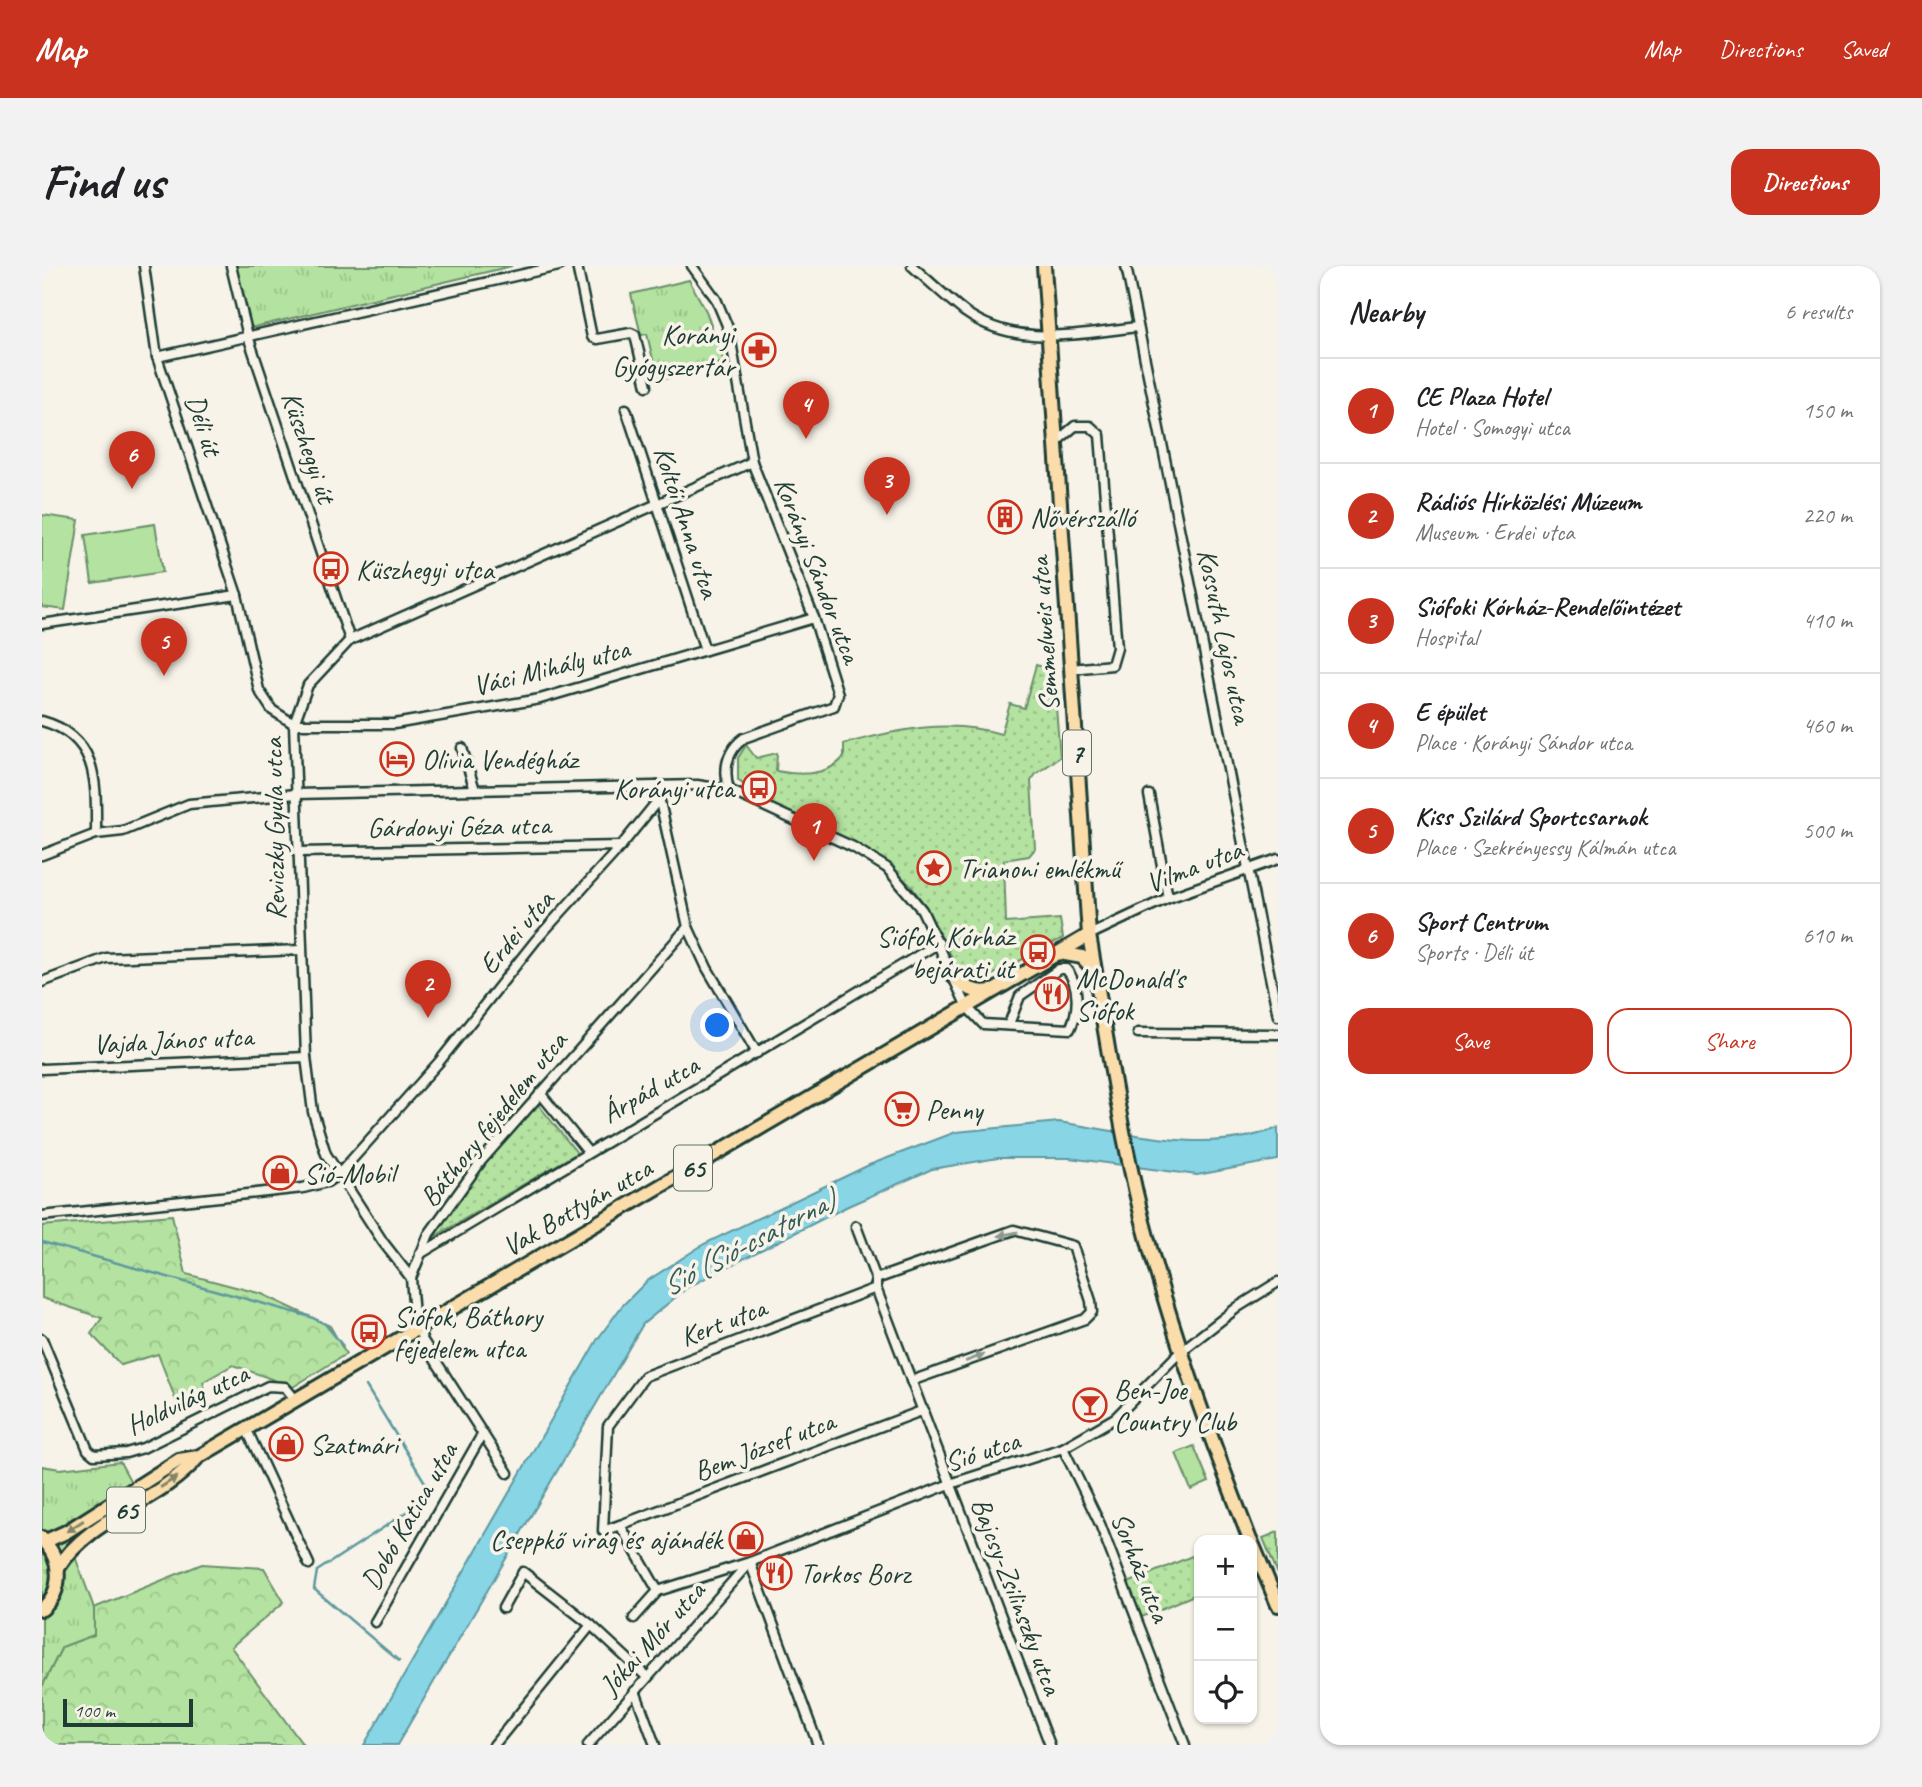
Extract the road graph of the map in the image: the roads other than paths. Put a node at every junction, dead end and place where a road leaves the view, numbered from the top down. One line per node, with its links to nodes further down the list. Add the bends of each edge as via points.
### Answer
1 (144, 266): 12 (street, Déli út)
2 (231, 266): 10 (street, Küszhegyi út)
3 (559, 266): 10 (street)
4 (577, 266): 13 (street, via 592,337 635,335)
5 (692, 266): 16 (street, Korányi Sándor utca, via 716,299 729,330)
6 (912, 266): 11 (street, via 986,324 1032,337)
7 (1044, 266): 11 (main road, 7)
8 (1126, 266): 9 (street, Kossuth Lajos utca)
9 (1138, 327): 11 (street); 37 (street, Kossuth Lajos utca)
10 (248, 336): 12 (street); 21 (street, Küszhegyi út)
11 (1049, 336): 15 (main road, Semmelweis utca / 7)
12 (157, 357): 18 (street, Déli út)
13 (647, 386)
14 (626, 409): 17 (street, Koltói Anna utca)
15 (1056, 442): 23 (main road, Semmelweis utca / 7); 23 (street, via 1075,426 1090,426 1100,435 1117,648 1112,665)
16 (752, 462): 17 (street, Reviczky Gyula utca); 19 (street, Korányi Sándor utca)
17 (658, 503): 21 (street, Reviczky Gyula utca); 22 (street, Koltói Anna utca)
18 (237, 595): 20 (street); 25 (street, Déli út, via 259,690 272,710)
19 (814, 618): 22 (street, Váci Mihály utca); 29 (street, Korányi Sándor utca, via 837,685 838,702 734,746 725,776)
20 (42, 624)
21 (350, 640): 25 (street, Reviczky Gyula utca, via 308,685)
22 (705, 650): 25 (street, Váci Mihály utca, via 527,701 394,724)
23 (1071, 669): 40 (main road, Semmelweis utca / 7)
24 (42, 721): 32 (street, via 65,731 83,748 94,769)
25 (294, 724): 30 (street, Reviczky Gyula utca)
26 (462, 748): 28 (street)
27 (657, 786): 28 (street); 29 (street); 33 (street, Erdei utca, via 655,804); 39 (street)
28 (475, 790): 30 (street)
29 (729, 790): 41 (street, via 887,868 922,910)
30 (296, 794): 32 (street, via 189,804 123,831); 34 (street, Reviczky Gyula utca)
31 (1149, 795): 38 (street)
32 (96, 834): 35 (street)
33 (621, 846): 34 (street, Gárdonyi Géza utca); 58 (street, Erdei utca)
34 (298, 852): 42 (street, Reviczky Gyula utca)
35 (42, 855)
36 (1278, 859): 37 (street, Vilma utca)
37 (1250, 869): 38 (street, Vilma utca); 49 (street, Kossuth Lajos utca)
38 (1168, 898): 40 (street, Vilma utca)
39 (688, 927): 53 (street); 56 (street, Báthory fejedelem utca)
40 (1089, 935): 43 (main road, Vak Bottyán utca / 65); 44 (main road, Semmelweis utca / 7)
41 (939, 943): 45 (street); 53 (street, Árpád utca)
42 (300, 950): 46 (street, via 106,958); 54 (street, Reviczky Gyula utca)
43 (1056, 954): 44 (main road, via 1082,957); 47 (main road, Vak Bottyán utca / 65)
44 (1095, 972): 67 (main road, Semmelweis utca / 7, via 1141,1215)
45 (952, 975): 47 (main road, via 965,989); 48 (street)
46 (42, 982)
47 (995, 990): 48 (main road, Vak Bottyán utca / 65)
48 (967, 1007): 50 (street, via 983,1024); 65 (main road, Vak Bottyán utca / 65)
49 (1278, 1016)
50 (1009, 1024): 50 (street, via 1020,996 1059,969 1072,975 1077,1008 1070,1029)
51 (1138, 1033): 52 (street)
52 (1278, 1034)
53 (757, 1053): 57 (street, Árpád utca)
54 (306, 1057): 55 (street, Vajda János utca); 58 (street, Reviczky Gyula utca, via 313,1112 326,1154)
55 (42, 1069)
56 (540, 1093): 57 (street); 61 (street, Báthory fejedelem utca, via 482,1160)
57 (588, 1152): 61 (street, Árpád utca)
58 (339, 1174): 59 (street, Erdei utca, via 327,1182 268,1192); 62 (street, Reviczky Gyula utca)
59 (42, 1216)
60 (856, 1226): 64 (street, Bajcsy-Zsilinszky utca)
61 (420, 1254): 62 (street, Báthory fejedelem utca)
62 (411, 1278): 65 (street, Báthory fejedelem utca)
63 (1278, 1282): 67 (street, Sió utca)
64 (876, 1284): 68 (street, Bajcsy-Zsilinszky utca); 68 (street, Kert utca, one-way to 64, via 1085,1319 1092,1312 1091,1301 1073,1245 1014,1230); 77 (street, Kert utca, via 645,1376 608,1426 603,1531)
65 (419, 1328): 69 (main road, Vak Bottyán utca / 65); 72 (street, Báthory fejedelem utca)
66 (42, 1339): 69 (street, Holdvilág utca, via 94,1455 143,1448 268,1386 285,1387)
67 (1180, 1352): 73 (street, Sió utca, via 1115,1418); 78 (main road, 7)
68 (911, 1381): 70 (street, Bajcsy-Zsilinszky utca)
69 (295, 1399): 71 (main road, Vak Bottyán utca / 65)
70 (924, 1410): 76 (street, Bajcsy-Zsilinszky utca); 77 (street, Bem József utca)
71 (246, 1428): 74 (main road, Vak Bottyán utca / 65); 82 (street)
72 (483, 1433): 75 (street, Báthory fejedelem utca); 91 (street, Dobó Katica utca)
73 (1063, 1448): 76 (street, Sió utca); 100 (street, Sorház utca, via 1100,1524)
74 (198, 1457): 79 (main road, Vak Bottyán utca / 65, one-way to 79, via 179,1460 66,1532); 84 (main road, Vak Bottyán utca / 65, one-way to 74, via 87,1534 185,1472)
75 (508, 1474)
76 (950, 1484): 81 (street, Sió utca); 99 (street, Bajcsy-Zsilinszky utca)
77 (620, 1525): 86 (street)
78 (1248, 1535)
79 (42, 1539): 84 (main road, 65)
80 (1257, 1556): 87 (main road, 7)
81 (750, 1562): 83 (street, Sió utca); 85 (street, Jókai Mór utca); 98 (street)
82 (309, 1564)
83 (736, 1567): 85 (street); 86 (street, Sió utca)
84 (58, 1568): 89 (main road, 65, via 55,1592)
85 (732, 1582): 93 (street, Jókai Mór utca)
86 (658, 1591): 90 (street)
87 (1278, 1605)
88 (503, 1608): 92 (street, via 523,1572)
89 (42, 1609)
90 (634, 1618)
91 (375, 1622)
92 (591, 1625): 93 (street); 95 (street)
93 (647, 1677): 94 (street, Jókai Mór utca)
94 (635, 1691): 96 (street, Jókai Mór utca); 97 (street)
95 (494, 1745)
96 (588, 1745)
97 (655, 1745)
98 (818, 1745)
99 (1050, 1745)
100 (1185, 1745)

